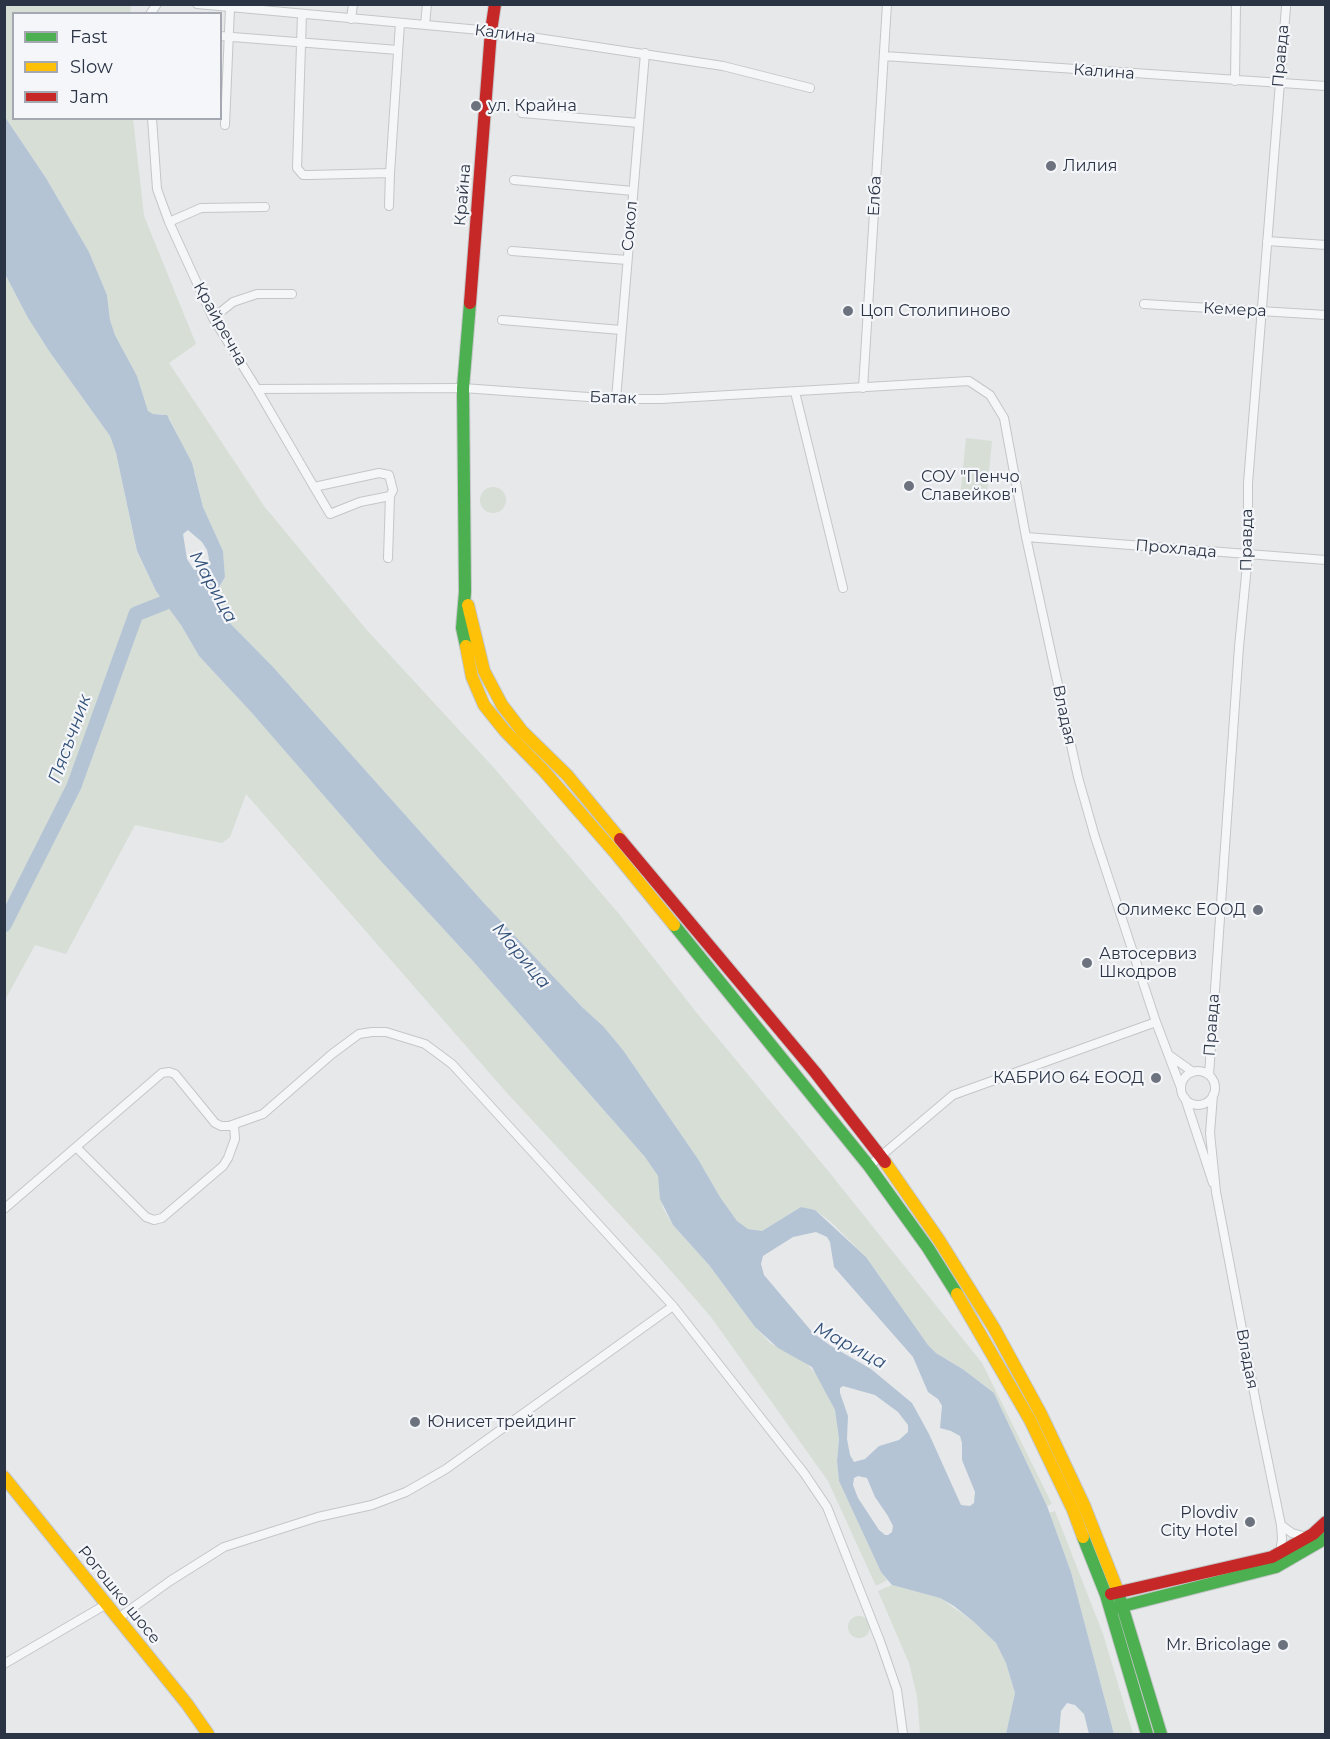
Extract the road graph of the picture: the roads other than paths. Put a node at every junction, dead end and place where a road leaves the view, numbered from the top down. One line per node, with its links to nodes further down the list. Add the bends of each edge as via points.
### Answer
1 (197, 4): 8 (street, Калина)
2 (353, 4): 10 (street)
3 (427, 4): 12 (street)
4 (495, 4): 13 (street, Крайна)
5 (887, 4): 18 (street, Елба)
6 (1236, 4): 19 (street)
7 (1286, 6): 20 (street, Правда)
8 (230, 8): 9 (street, Калина); 14 (street)
9 (302, 14): 10 (street, Калина); 15 (street)
10 (351, 19): 11 (street, Калина)
11 (400, 23): 12 (street, Калина); 16 (street)
12 (425, 25): 13 (street, Калина)
13 (491, 31): 17 (street, Калина); 45 (street, Крайна)
14 (225, 37): 15 (street); 26 (street)
15 (301, 42): 16 (street); 27 (street, via 297,168 303,175)
16 (398, 50): 27 (street)
17 (645, 53): 22 (street, Калина, via 723,66); 25 (street, Сокол)
18 (884, 56): 19 (street, Калина); 46 (street, Елба)
19 (1235, 81): 20 (street, Калина)
20 (1279, 83): 21 (street, Калина); 33 (street, Правда)
21 (1326, 86)
22 (810, 88)
23 (522, 113): 25 (street)
24 (152, 120): 32 (street, Крайречна, via 157,189)
25 (639, 123): 29 (street, Сокол)
26 (225, 125)
27 (390, 173): 30 (street)
28 (514, 180): 29 (street)
29 (633, 190): 36 (street, Сокол)
30 (389, 206)
31 (265, 207): 32 (street, via 201,208)
32 (169, 222): 41 (street, Крайречна)
33 (1267, 241): 34 (street); 39 (street, Правда)
34 (1326, 245)
35 (512, 251): 36 (street)
36 (627, 260): 43 (street, Сокол)
37 (292, 294): 41 (street, via 257,294 233,302)
38 (1144, 304): 39 (street, Кемера)
39 (1263, 311): 40 (street, Кемера); 53 (street, Правда, via 1248,483)
40 (1326, 315)
41 (213, 318): 47 (street, Крайречна)
42 (502, 320): 43 (street)
43 (621, 330): 49 (street, Сокол)
44 (969, 381): 46 (street, Батак); 52 (street, Владая, via 990,395 1004,418)
45 (463, 388): 47 (street, Батак); 49 (street, Батак); 57 (street)
46 (863, 388): 48 (street, Батак)
47 (257, 389): 50 (street, Крайречна)
48 (795, 392): 49 (street, Батак); 56 (street)
49 (616, 399)
50 (314, 487): 51 (street, Крайречна, via 330,514); 51 (street, via 379,473 389,475 392,481)
51 (390, 496): 54 (street)
52 (1026, 537): 53 (street, Прохлада); 58 (street, Владая, via 1078,777)
53 (1248, 555): 55 (street, Прохлада); 61 (street, Правда)
54 (388, 558)
55 (1326, 560)
56 (843, 588)
57 (465, 592): 67 (street, via 484,671 502,705 522,731 567,775); 68 (street, via 462,628 472,676 484,705 617,855)
58 (1156, 1022): 59 (street, Владая); 67 (street, via 953,1095)
59 (1169, 1055): 60 (street); 62 (street, Владая)
60 (1193, 1072): 61 (street); 62 (street, via 1184,1078)
61 (1209, 1075): 63 (street, Владая, via 1214,1084)
62 (1181, 1088): 64 (street, Владая)
63 (1213, 1095): 64 (street, via 1200,1104); 69 (street, Владая, via 1210,1133)
64 (1185, 1098): 69 (street, Владая)
65 (234, 1125): 66 (street, via 215,1123 175,1074 169,1072 153,1080); 66 (street, via 235,1139 223,1166 162,1218 154,1220 146,1217); 71 (street, via 263,1113 359,1035 386,1032 426,1044 452,1064)
66 (76, 1147): 70 (street)
67 (881, 1157): 68 (street); 78 (street, via 939,1240 999,1338 1063,1459)
68 (869, 1166): 78 (street, via 928,1248 982,1335 1030,1420)
69 (1216, 1192): 74 (street, Владая)
70 (4, 1209)
71 (673, 1306): 81 (street, via 446,1469 406,1492 224,1546); 84 (street, via 827,1507 884,1651 897,1690)
72 (4, 1477): 79 (street, Рогошко шосе)
73 (1326, 1522): 75 (street)
74 (1281, 1525): 75 (street); 77 (street, Владая)
75 (1308, 1537): 77 (street)
76 (1326, 1538): 80 (street, via 1276,1566)
77 (1280, 1553): 78 (street, via 1252,1563)
78 (1112, 1594): 80 (street)
79 (105, 1605): 81 (street, Рогошко шосе); 82 (street)
80 (1117, 1608): 85 (street); 86 (street)
81 (117, 1619): 83 (street, Рогошко шосе)
82 (4, 1665)
83 (208, 1734)
84 (903, 1734)
85 (1147, 1734)
86 (1161, 1734)

